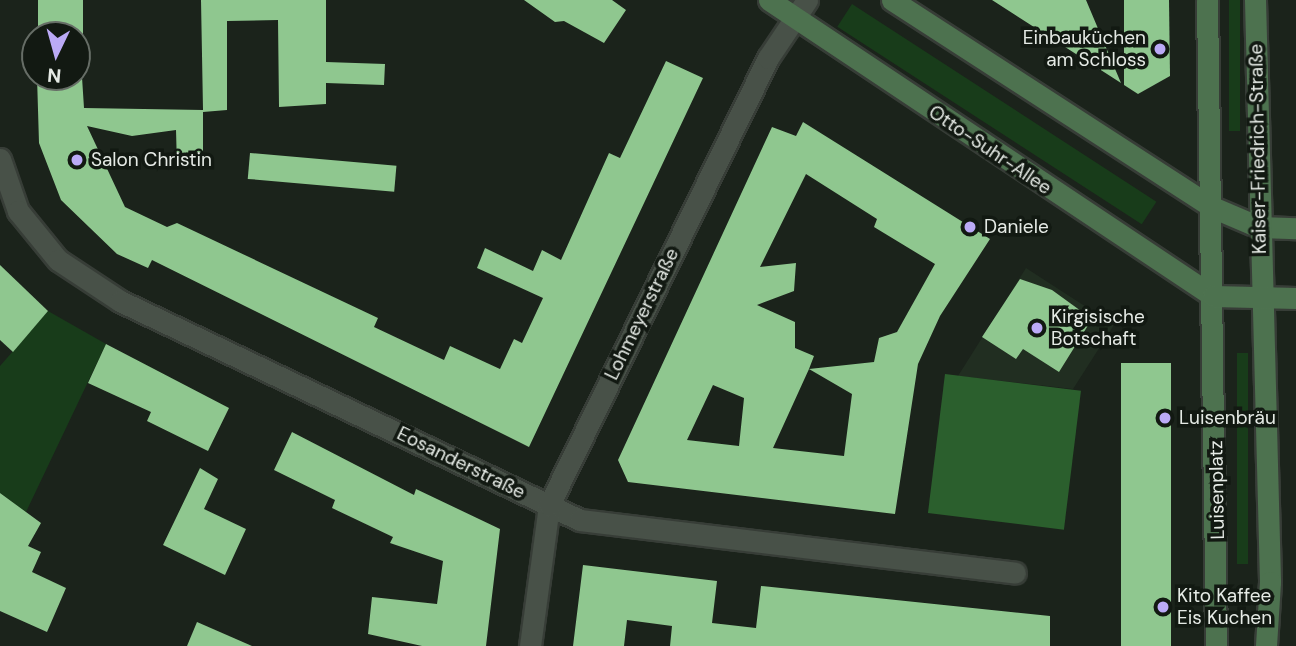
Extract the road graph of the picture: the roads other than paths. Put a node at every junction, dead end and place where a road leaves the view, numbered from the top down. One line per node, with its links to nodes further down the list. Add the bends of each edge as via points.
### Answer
1 (769, 0): 5 (main road, Otto-Suhr-Allee)
2 (892, 0): 7 (main road)
3 (1207, 0): 7 (main road)
4 (1255, 0): 8 (main road, Kaiser-Friedrich-Straße)
5 (801, 8): 10 (main road, Otto-Suhr-Allee); 13 (street, Lohmeyerstraße, via 768,58)
6 (0, 159): 13 (street, Eosanderstraße, via 18,211 58,260 120,301)
7 (1212, 207): 8 (main road); 10 (main road, Luisenplatz)
8 (1259, 227): 9 (main road); 11 (main road, Kaiser-Friedrich-Straße)
9 (1296, 228)
10 (1213, 296): 11 (main road); 16 (main road, Luisenplatz)
11 (1263, 298): 12 (main road); 17 (main road)
12 (1296, 298)
13 (548, 505): 14 (street, Eosanderstraße, via 580,520); 15 (street, Lohmeyerstraße)
14 (1015, 573)
15 (530, 646)
16 (1216, 646)
17 (1266, 646)

